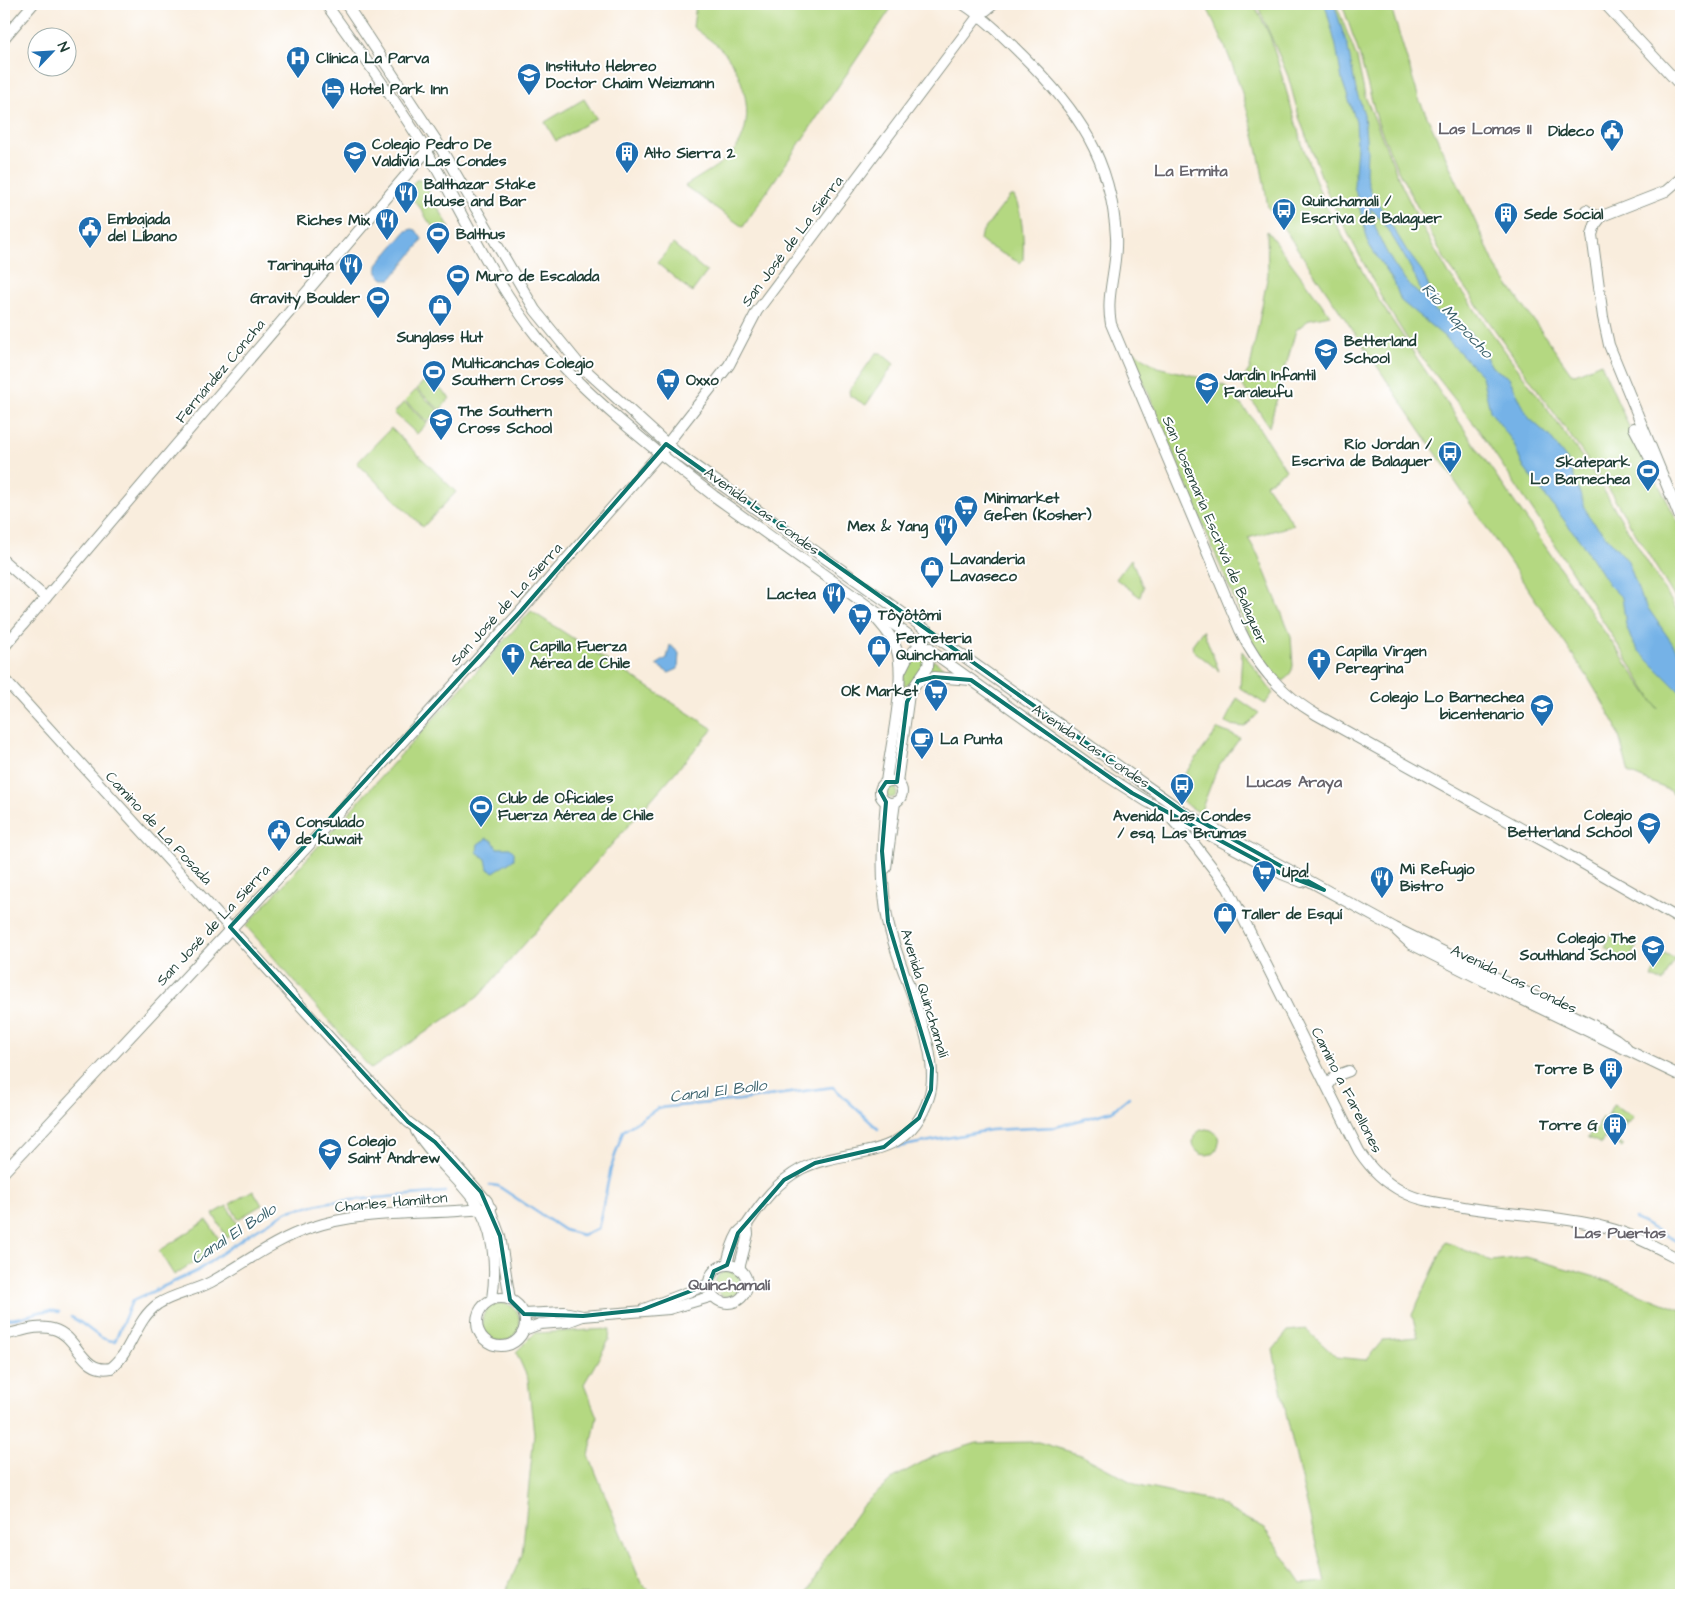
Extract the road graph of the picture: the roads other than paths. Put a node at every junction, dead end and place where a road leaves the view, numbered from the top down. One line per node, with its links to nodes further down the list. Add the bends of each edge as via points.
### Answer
1 (33, 4): 9 (street)
2 (326, 4): 10 (street, Avenida Las Condes)
3 (346, 4): 11 (street, Avenida Las Condes)
4 (963, 4): 8 (street, San Josemaría Escrivá de Balaguer)
5 (984, 4): 8 (street, San José de La Sierra)
6 (994, 4): 8 (street, San José de La Sierra)
7 (1605, 4): 12 (street)
8 (979, 15): 19 (street, San José de La Sierra, via 757,310 729,366); 40 (street, San Josemaría Escrivá de Balaguer, via 1058,91 1082,125 1098,156 1109,190 1116,236 1109,306 1111,324 1240,630 1266,672 1305,708)
9 (4, 38)
10 (370, 66): 11 (street); 14 (street, Avenida Las Condes)
11 (390, 69): 13 (street, Avenida Las Condes)
12 (1681, 86)
13 (436, 140): 14 (street, Fernández Concha); 19 (street, Avenida Las Condes, via 527,298 555,338)
14 (426, 151): 19 (street, Avenida Las Condes, via 530,328 585,388); 23 (street, Fernández Concha)
15 (1681, 178): 17 (street, via 1666,191)
16 (1586, 210): 17 (street, via 1591,215)
17 (1602, 216): 20 (street, via 1593,228 1592,240 1605,331)
18 (1634, 428): 20 (street)
19 (663, 448): 24 (street, Avenida Las Condes, via 714,496); 25 (street, Avenida Las Condes); 41 (street, San José de La Sierra, via 476,660)
20 (1677, 507): 21 (street)
21 (1681, 520)
22 (4, 561): 23 (street)
23 (46, 598): 27 (street)
24 (863, 603): 26 (street, Avenida Las Condes); 29 (street, via 894,645)
25 (930, 634): 26 (street); 28 (street); 34 (street, Avenida Las Condes)
26 (920, 644): 28 (street, Avenida Las Condes); 29 (street, via 907,658)
27 (4, 647)
28 (930, 651): 31 (street, Avenida Las Condes); 32 (street, via 928,666)
29 (899, 675): 33 (street)
30 (4, 679): 41 (street, Camino de La Posada)
31 (971, 680): 32 (street, via 934,677); 38 (street, Avenida Las Condes, via 1120,786)
32 (915, 684): 33 (street, via 905,690); 36 (street, via 907,702)
33 (898, 686): 35 (street)
34 (1133, 778): 38 (street, Camino a Farellones); 39 (street, Avenida Las Condes, via 1182,811)
35 (886, 782): 36 (street); 37 (street, via 880,791)
36 (897, 782): 37 (street, via 903,791 901,798)
37 (891, 802): 49 (street, Avenida Quinchamalí, via 882,844 886,909 931,1061 932,1083 926,1105 908,1131 884,1147 823,1161 791,1175 769,1194)
38 (1163, 811): 39 (street, Avenida Las Condes, via 1282,874); 44 (street, Camino a Farellones, via 1199,849 1228,888)
39 (1324, 890): 43 (street, Avenida Las Condes, via 1395,928 1411,944)
40 (1681, 920)
41 (230, 928): 45 (street, Camino de La Posada); 46 (street, San José de La Sierra)
42 (1349, 1071): 44 (street, via 1335,1076)
43 (1681, 1076)
44 (1328, 1086): 50 (street, Camino a Farellones, via 1364,1159 1403,1192 1423,1200 1479,1210 1604,1227 1641,1239)
45 (415, 1128): 47 (street, Camino de La Posada, via 435,1142 481,1192); 48 (street, Camino de La Posada, via 427,1149)
46 (4, 1172)
47 (491, 1208): 48 (street, Charles Hamilton); 56 (street, Camino de La Posada, via 500,1236)
48 (480, 1210): 55 (street, Camino de La Posada, via 493,1254); 61 (street, Charles Hamilton, via 355,1217 294,1234 210,1283 159,1304 140,1324 121,1359 111,1368 90,1364 69,1340 54,1329 39,1327)
49 (747, 1225): 51 (street, Avenida Quinchamalí, via 737,1236); 52 (street, Avenida Quinchamalí, via 748,1234)
50 (1681, 1260)
51 (727, 1265): 52 (street); 53 (street, via 714,1271)
52 (739, 1269): 54 (street, via 747,1283 743,1296 729,1303)
53 (709, 1284): 54 (street); 57 (street)
54 (713, 1296): 57 (street, via 674,1308)
55 (492, 1299): 56 (street); 60 (street, via 484,1304 477,1316 477,1328 483,1339 492,1345 508,1346 518,1340)
56 (510, 1300): 58 (street)
57 (641, 1310): 59 (street)
58 (524, 1314): 59 (street, via 564,1312); 60 (street)
59 (583, 1316): 60 (street)
60 (524, 1330)
61 (4, 1335)

